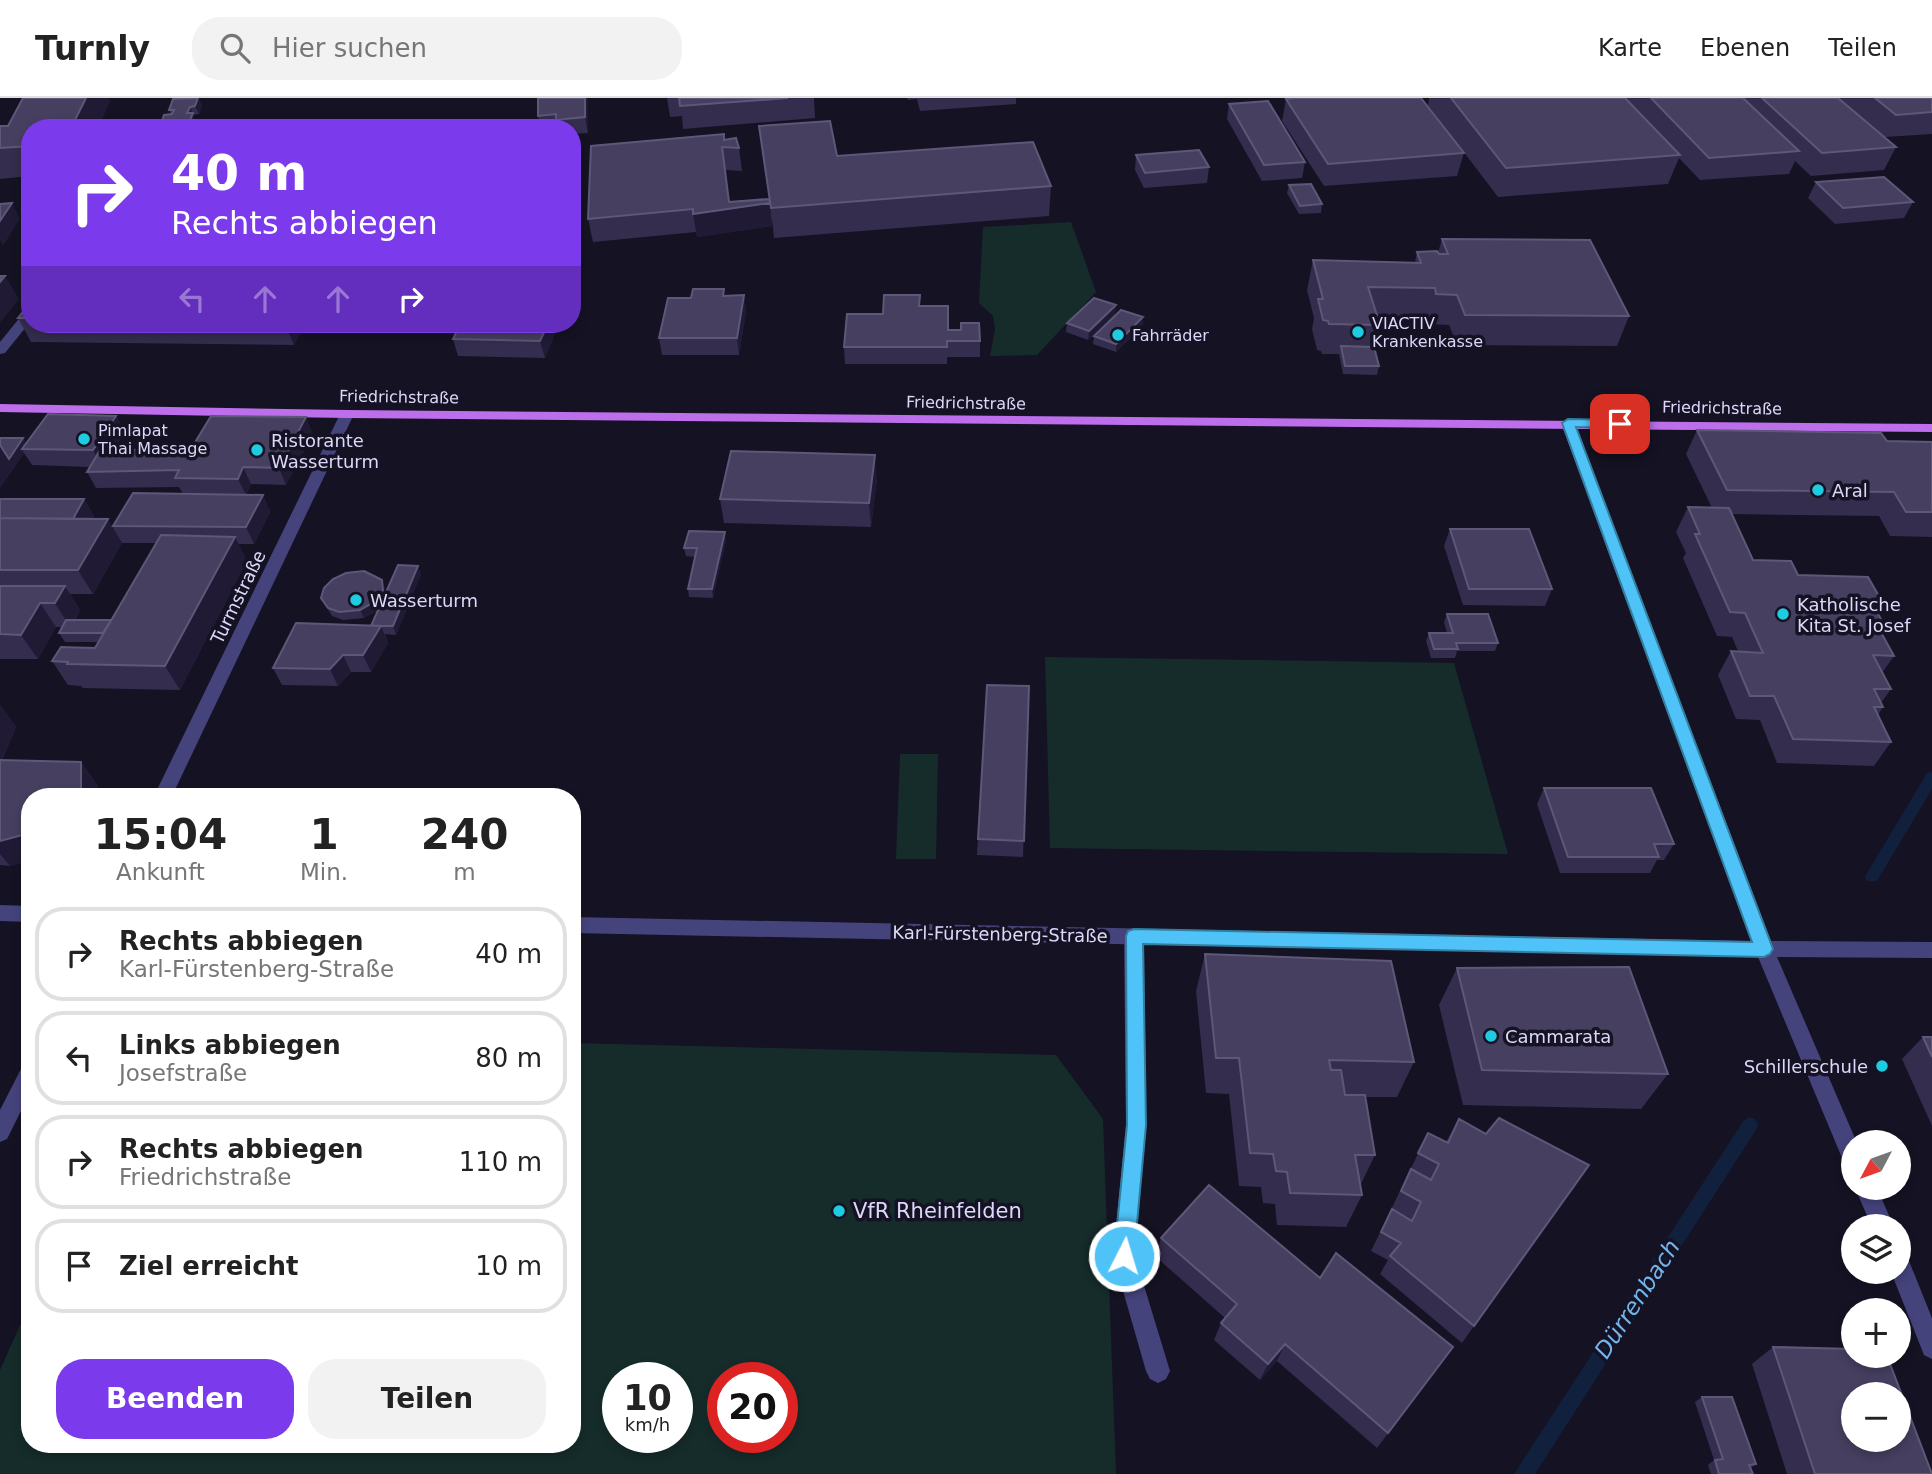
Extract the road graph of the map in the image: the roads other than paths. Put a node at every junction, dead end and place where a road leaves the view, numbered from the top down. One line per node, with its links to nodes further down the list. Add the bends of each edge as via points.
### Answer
1 (21, 324): 2 (street)
2 (0, 350)
3 (0, 408): 4 (main road, Friedrichstraße)
4 (347, 414): 5 (main road, Friedrichstraße); 7 (street, Turmstraße)
5 (1568, 423): 6 (main road, Friedrichstraße); 12 (street)
6 (1932, 428)
7 (167, 788)
8 (0, 913): 9 (street)
9 (21, 914)
10 (581, 925): 11 (street, Karl-Fürstenberg-Straße)
11 (1134, 936): 12 (street, Karl-Fürstenberg-Straße); 19 (street, via 1136,1125 1124,1256)
12 (1764, 949): 13 (street, Karl-Fürstenberg-Straße); 15 (street)
13 (1932, 950)
14 (21, 1089): 16 (street)
15 (1841, 1130)
16 (0, 1132)
17 (1907, 1284): 18 (street)
18 (1932, 1347)
19 (1158, 1371)

